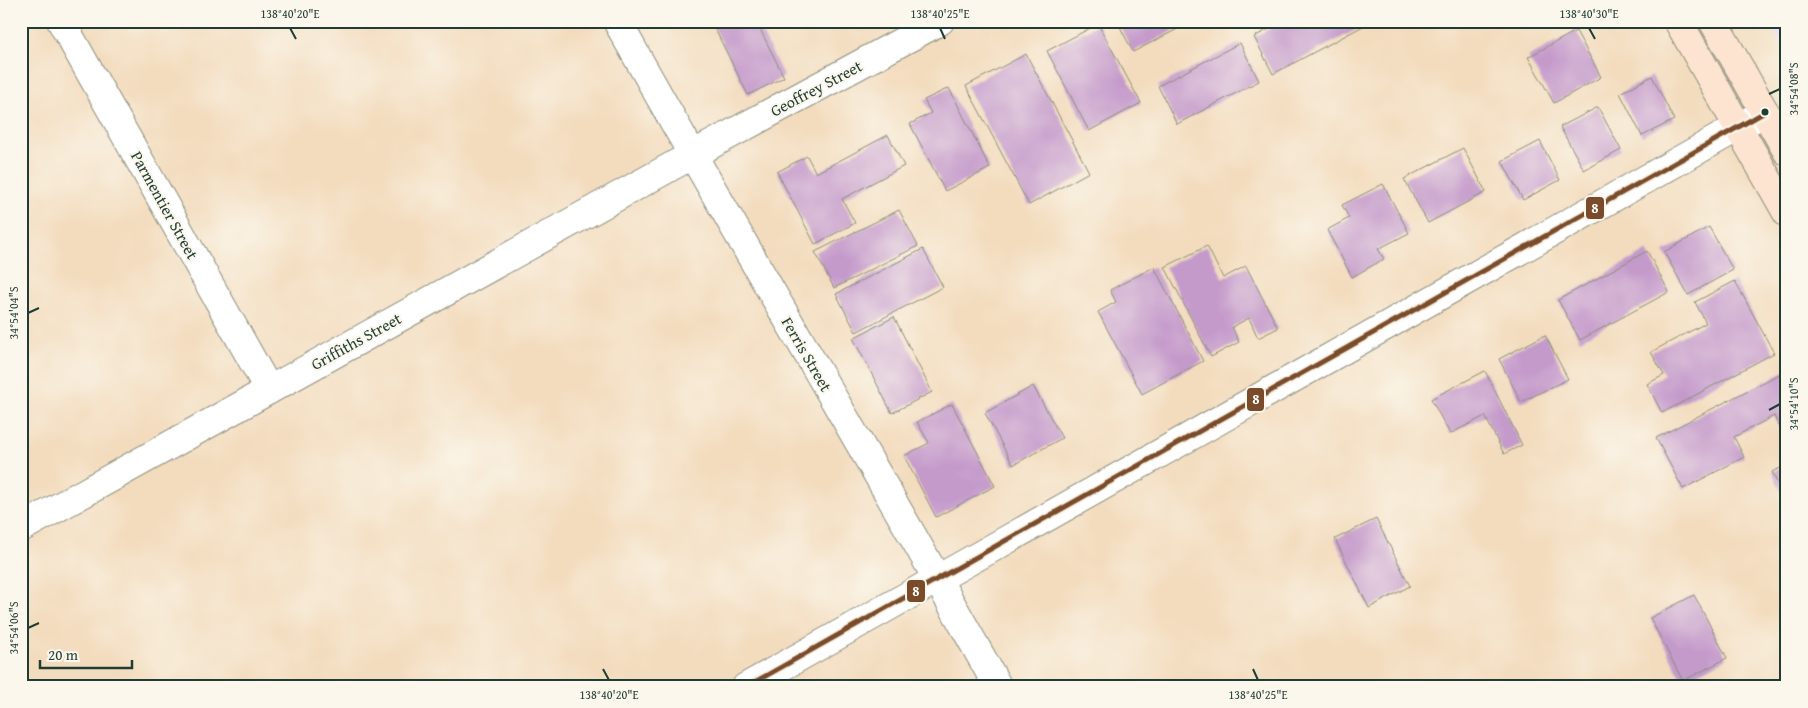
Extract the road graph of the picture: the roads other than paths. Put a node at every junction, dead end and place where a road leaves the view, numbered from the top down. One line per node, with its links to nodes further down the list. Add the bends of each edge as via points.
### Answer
1 (61, 21): 11 (street, Parmentier Street)
2 (617, 21): 9 (street, Ferris Street)
3 (940, 21): 9 (street, Geoffrey Street)
4 (1678, 21): 7 (main road)
5 (1712, 21): 6 (main road)
6 (1764, 112): 7 (street); 8 (main road)
7 (1738, 127): 10 (main road); 13 (street)
8 (1787, 151)
9 (692, 155): 11 (street, Griffiths Street); 13 (street, Ferris Street)
10 (1787, 213)
11 (268, 390): 12 (street, Griffiths Street)
12 (21, 528)
13 (938, 578): 14 (street); 15 (street, Ferris Street)
14 (746, 687)
15 (998, 687)

